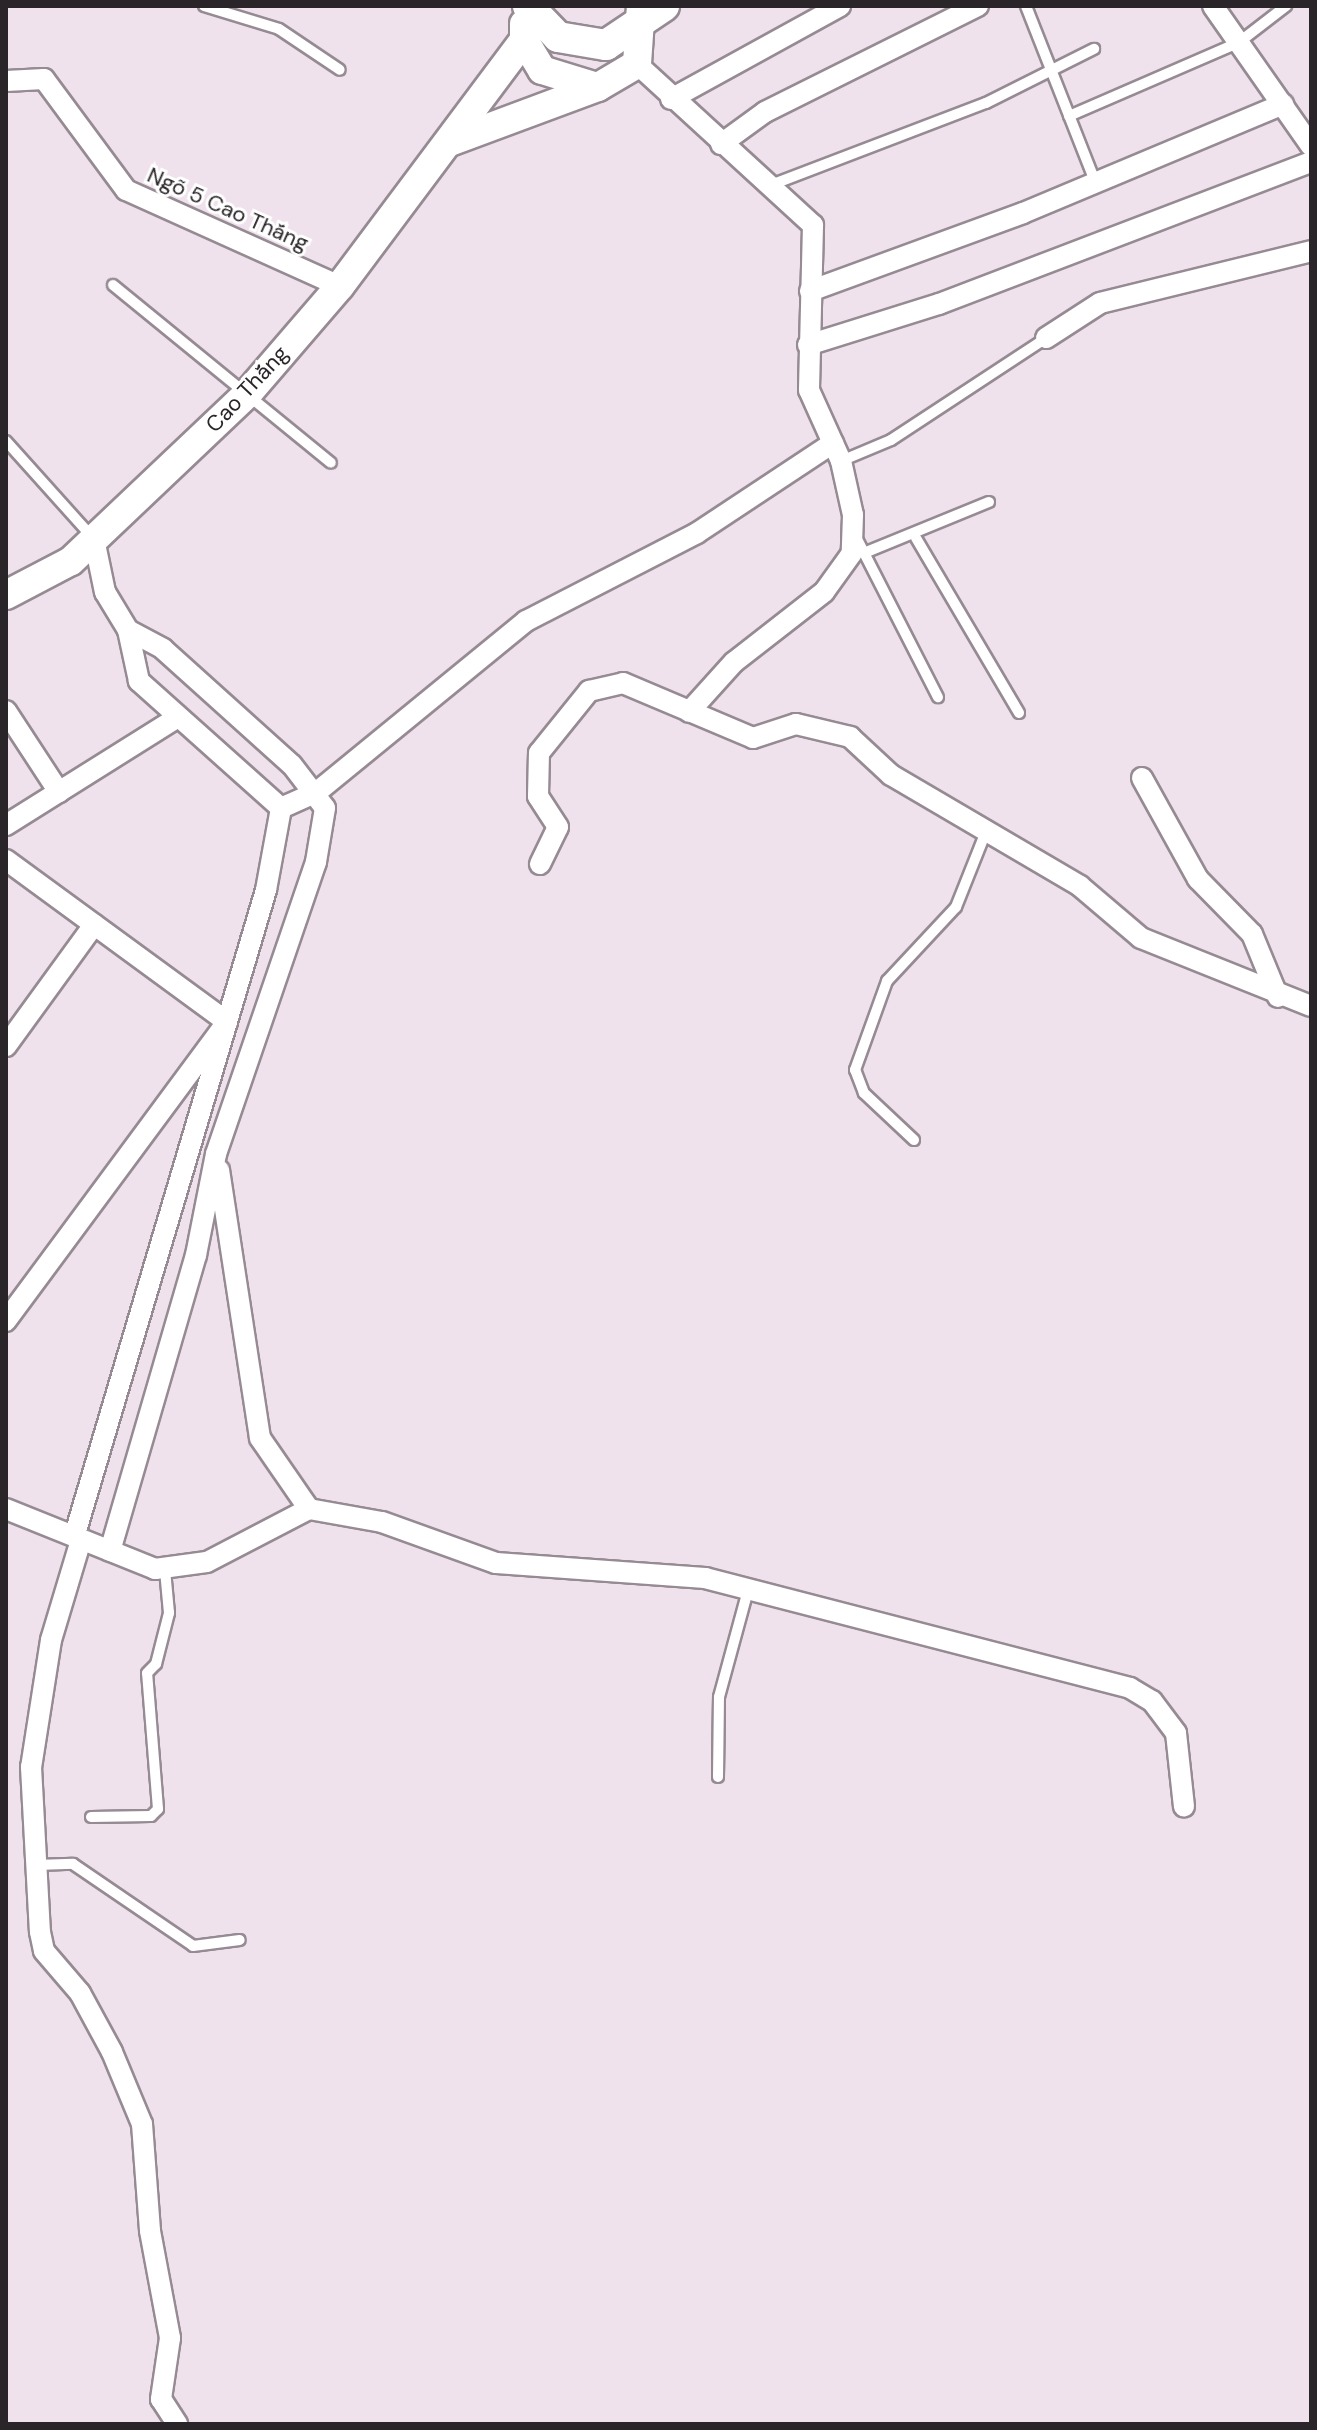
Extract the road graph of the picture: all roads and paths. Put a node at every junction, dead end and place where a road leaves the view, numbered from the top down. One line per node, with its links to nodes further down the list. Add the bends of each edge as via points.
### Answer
1 (204, 6): 13 (lane, via 279,29)
2 (527, 6): 8 (main road, via 558,37 606,45); 9 (main road)
3 (840, 6): 17 (street)
4 (978, 6): 22 (street, via 765,112)
5 (1026, 6): 14 (lane)
6 (1213, 6): 10 (street)
7 (1286, 6): 10 (lane)
8 (650, 11): 12 (main road)
9 (524, 40): 16 (main road, via 542,70); 20 (main road, Cao Thắng)
10 (1238, 43): 18 (street); 19 (lane)
11 (1094, 49): 14 (lane)
12 (637, 64): 16 (main road); 17 (street)
13 (340, 70)
14 (1051, 71): 19 (lane); 25 (lane)
15 (6, 81): 28 (street, Ngõ 5 Cao Thắng, via 44,79 126,190)
16 (598, 87): 20 (main road)
17 (671, 99): 22 (street)
18 (1283, 104): 21 (street); 24 (street)
19 (1069, 116): 24 (lane)
20 (450, 142): 28 (main road, Cao Thắng)
21 (1310, 142)
22 (721, 144): 25 (street)
23 (1311, 162): 31 (street, via 939,304)
24 (1095, 181): 29 (street)
25 (769, 186): 29 (street, via 813,225)
26 (1311, 251): 30 (street, via 1100,303)
27 (113, 285): 32 (lane)
28 (340, 286): 32 (main road, Cao Thắng)
29 (810, 291): 31 (street)
30 (1046, 338): 34 (lane, via 891,440)
31 (808, 345): 34 (street, via 809,390)
32 (248, 393): 35 (lane); 39 (main road, Cao Thắng)
33 (6, 441): 39 (lane)
34 (837, 452): 37 (street); 50 (street, via 697,533 526,621)
35 (331, 463)
36 (989, 502): 38 (lane)
37 (853, 532): 40 (lane); 45 (street, via 852,553 824,592 734,662)
38 (916, 538): 40 (lane); 46 (lane)
39 (94, 539): 41 (main road, Cao Thắng, via 71,561); 42 (street, via 105,592)
40 (864, 553): 43 (lane)
41 (6, 595)
42 (128, 630): 47 (street, via 139,681); 50 (street, via 163,649)
43 (938, 697)
44 (6, 711): 49 (street)
45 (689, 712): 53 (street, via 753,738 796,724 850,737 891,775); 55 (street, via 623,683 589,691 564,716 534,774 538,796 558,827)
46 (1019, 713)
47 (178, 717): 49 (street); 51 (street)
48 (1142, 778): 57 (street, via 1198,879 1252,934)
49 (59, 792): 52 (street)
50 (317, 792): 51 (street); 62 (street, via 325,808 316,862)
51 (281, 808): 59 (street)
52 (6, 825)
53 (985, 834): 57 (street, via 1080,886 1141,938); 61 (lane, via 956,907 887,981 855,1070 864,1093)
54 (6, 860): 56 (street)
55 (540, 864)
56 (94, 925): 59 (street); 60 (street)
57 (1278, 997): 58 (street)
58 (1311, 1006)
59 (227, 1022): 63 (street); 66 (street)
60 (6, 1046)
61 (914, 1140)
62 (216, 1154): 65 (street, via 260,1438); 67 (street, via 196,1255)
63 (6, 1321)
64 (6, 1509): 66 (street)
65 (309, 1509): 68 (street, via 207,1562); 69 (street, via 382,1522 496,1563 705,1578)
66 (78, 1537): 67 (street); 73 (street, via 51,1640 31,1767)
67 (110, 1551): 68 (street)
68 (165, 1570): 72 (lane, via 169,1613 147,1673 158,1809 151,1816)
69 (748, 1590): 70 (lane, via 719,1697); 71 (street, via 1130,1688 1152,1701 1176,1733)
70 (718, 1777)
71 (1184, 1807)
72 (91, 1817)
73 (36, 1865): 74 (lane, via 73,1864 193,1946); 75 (street, via 44,1951 80,1993 142,2124 150,2231 170,2338 161,2399)
74 (240, 1940)
75 (177, 2424)

